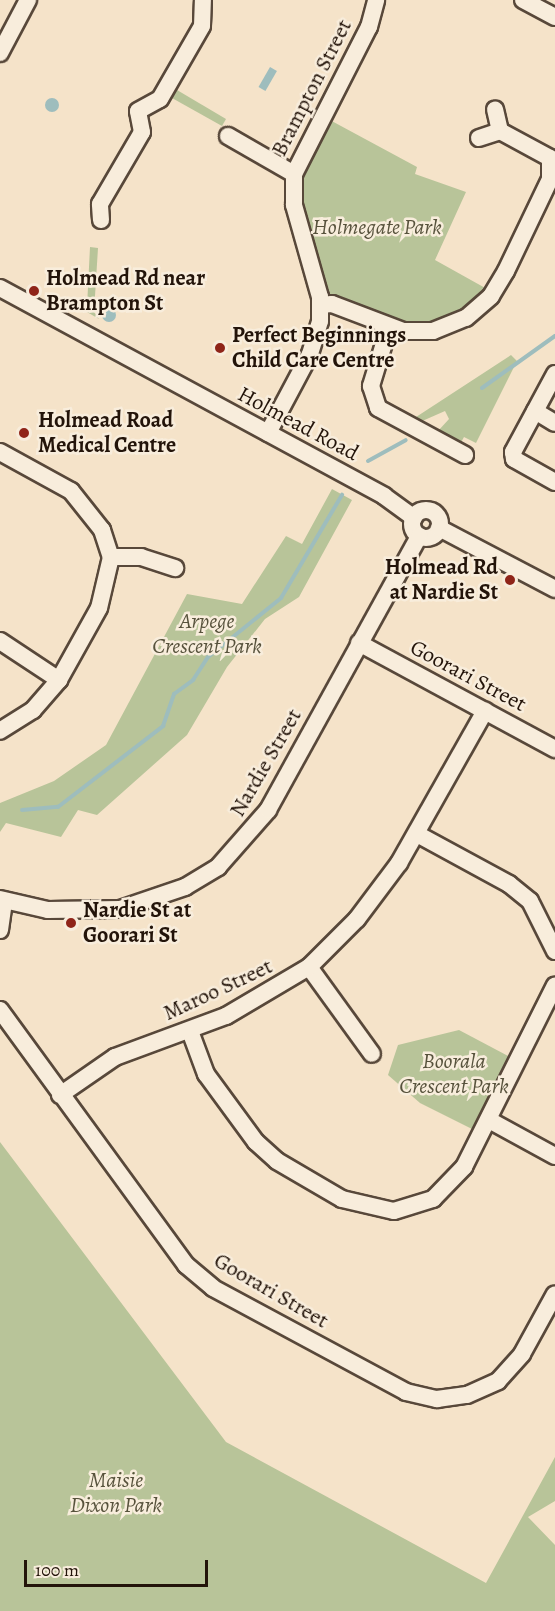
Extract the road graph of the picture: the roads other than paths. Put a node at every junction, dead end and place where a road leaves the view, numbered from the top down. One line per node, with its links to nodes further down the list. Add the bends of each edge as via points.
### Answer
1 (28, 0): 6 (street)
2 (200, 0): 13 (street, via 202,27 164,88 145,98 138,111 133,145 100,204)
3 (376, 0): 12 (street, Brampton Street, via 369,27)
4 (524, 0): 5 (street)
5 (555, 17)
6 (0, 53)
7 (495, 110): 8 (street)
8 (500, 130): 10 (street); 11 (street)
9 (228, 136): 12 (street)
10 (479, 138)
11 (553, 152): 16 (street, via 542,192 498,284 466,318 433,331)
12 (294, 174): 15 (street, Brampton Street, via 294,205)
13 (101, 220)
14 (0, 288): 20 (street, Holmead Road)
15 (321, 308): 16 (street, via 343,310); 20 (street, Brampton Street, via 310,354)
16 (389, 327): 22 (street, via 371,386 378,408)
17 (555, 374): 18 (street)
18 (535, 411): 19 (street); 23 (street, via 514,459)
19 (555, 423)
20 (268, 433): 24 (street, Holmead Road)
21 (0, 452): 27 (street, via 71,491 87,506)
22 (465, 455)
23 (555, 482)
24 (414, 518): 25 (street, via 421,512 434,513); 26 (street)
25 (439, 528): 26 (street, via 431,537); 29 (street)
26 (419, 536): 31 (street, Nardie Street)
27 (111, 557): 28 (street, via 141,557); 32 (street, via 99,608)
28 (175, 568)
29 (555, 589)
30 (0, 641): 32 (street)
31 (359, 643): 33 (street, Goorari Street); 37 (street, Nardie Street, via 268,810 218,867 185,887 120,909 48,910)
32 (59, 680): 34 (street, via 33,710)
33 (485, 711): 35 (street, Goorari Street); 36 (street, Maroo Street)
34 (0, 731)
35 (555, 749)
36 (417, 834): 39 (street, via 523,895 543,918); 40 (street, Maroo Street, via 378,894)
37 (2, 900): 38 (street)
38 (0, 930)
39 (555, 951)
40 (309, 967): 43 (street, Maroo Street, via 257,1000); 44 (street)
41 (555, 985): 46 (street)
42 (0, 1010): 45 (street, Goorari Street)
43 (190, 1031): 45 (street, Maroo Street, via 115,1057); 46 (street, via 206,1074 256,1142 277,1161 370,1209 394,1211 432,1199 464,1167)
44 (372, 1054)
45 (60, 1095): 48 (street, Goorari Street, via 195,1273 213,1288 406,1392 447,1397 498,1381 522,1354)
46 (489, 1120): 47 (street)
47 (555, 1156)
48 (555, 1294)

